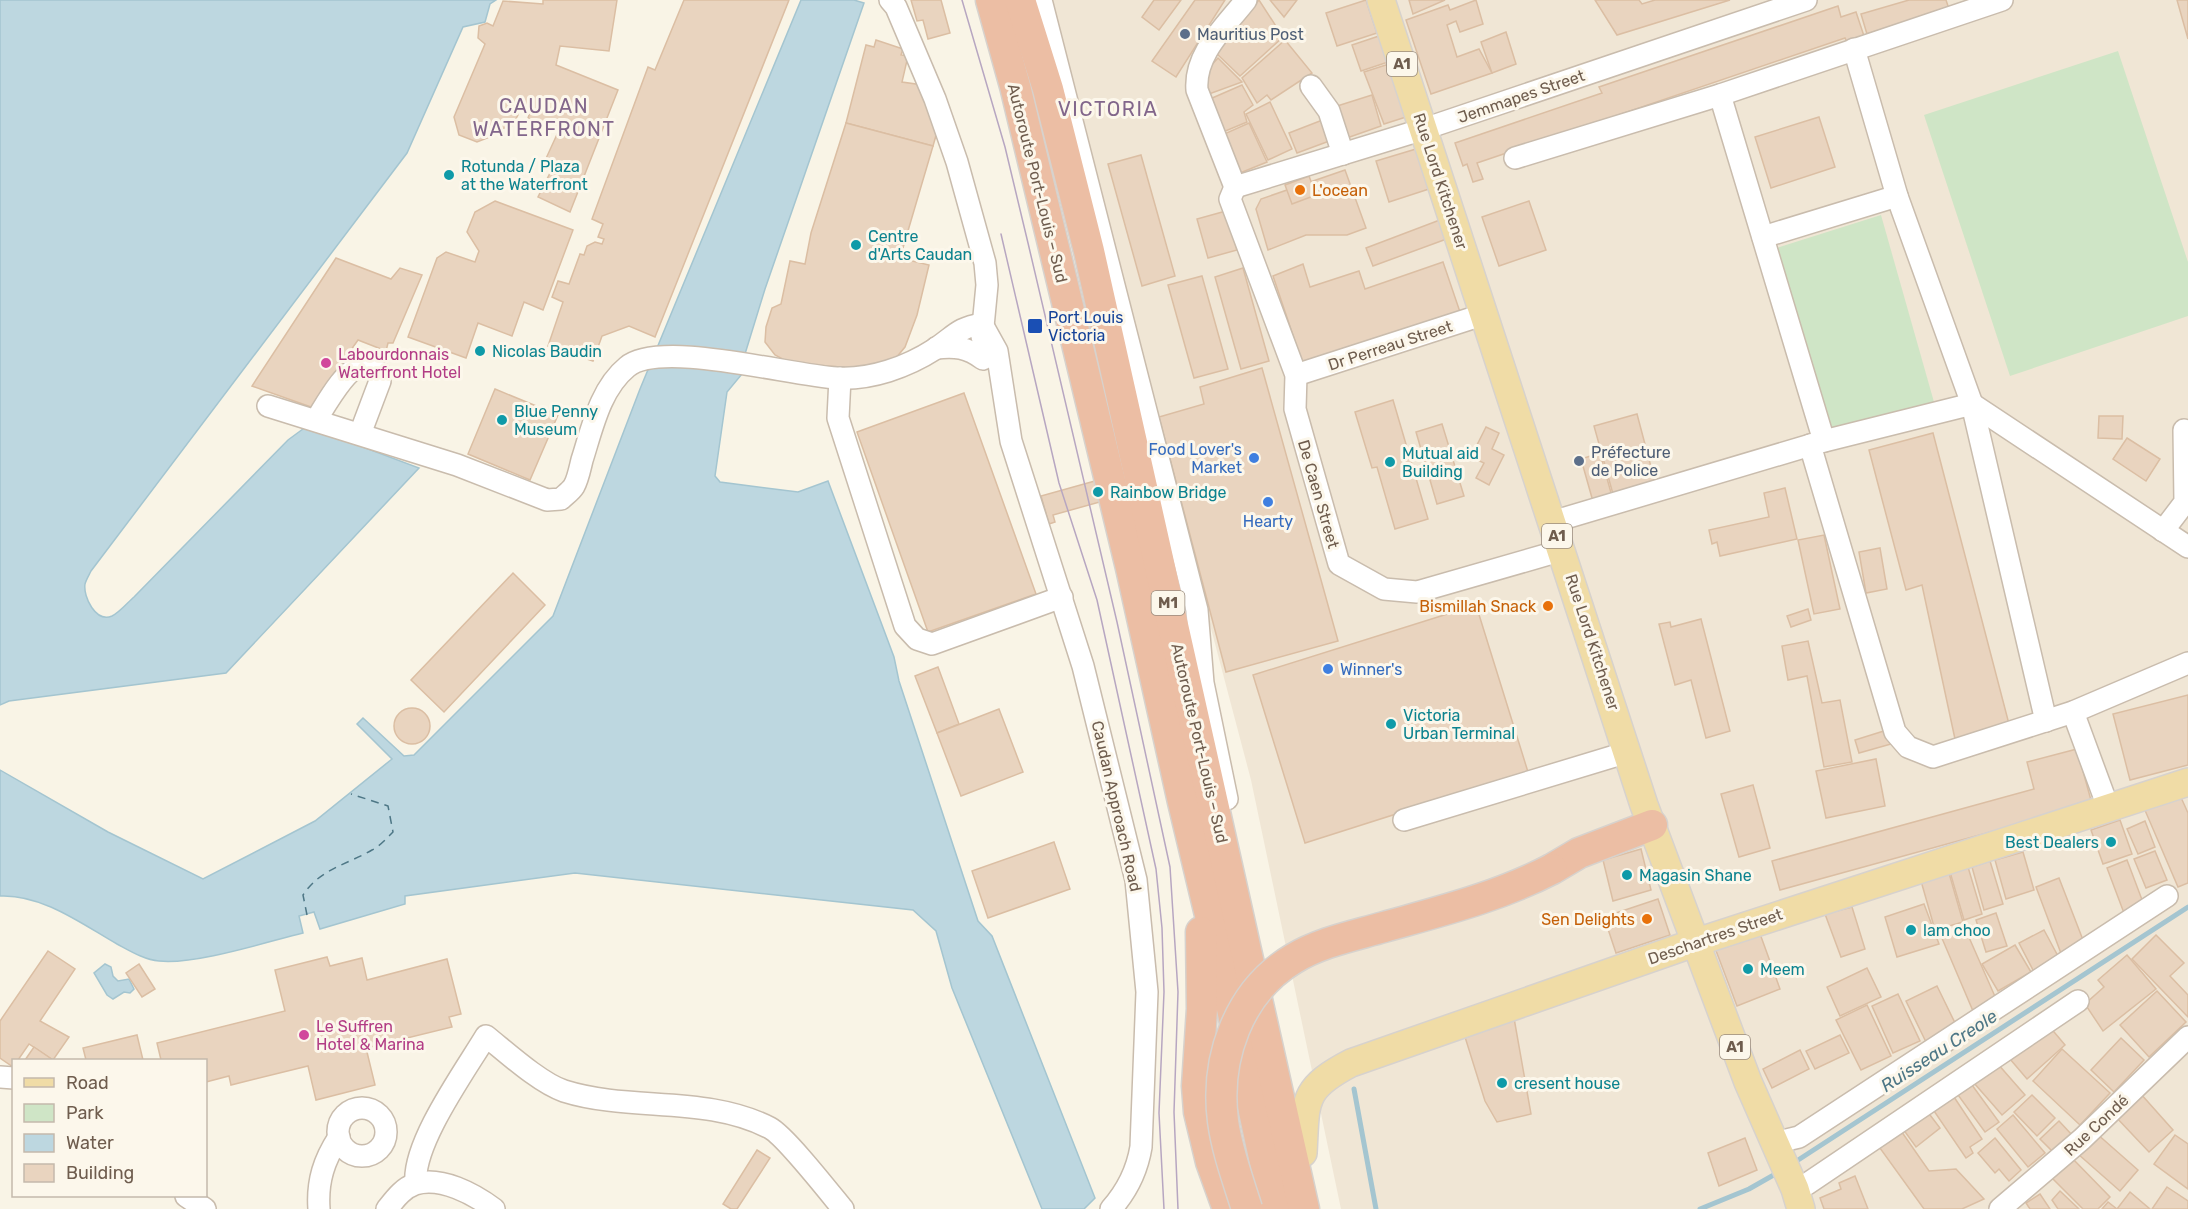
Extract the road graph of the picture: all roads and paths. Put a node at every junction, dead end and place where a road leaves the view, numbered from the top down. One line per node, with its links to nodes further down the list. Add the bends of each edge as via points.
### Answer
1 (890, 0): 19 (street, via 935,99 957,162 985,263 987,285)
2 (991, 0): 44 (highway, Autoroute Port-Louis – Sud / M1, via 1057,259)
3 (1020, 0): 45 (highway, Autoroute Port-Louis – Sud / M1, via 1048,89 1089,251)
4 (1041, 0): 47 (street, via 1197,610 1203,683)
5 (1246, 0): 15 (street, De Caen Street, via 1207,50 1196,78)
6 (1381, 0): 12 (main road, Rue Lord Kitchener / A1)
7 (1806, 0): 12 (street, Jemmapes Street)
8 (2002, 0): 9 (street)
9 (1854, 49): 11 (street); 16 (street)
10 (1311, 86): 13 (street, via 1329,111)
11 (1720, 95): 14 (street); 17 (street)
12 (1424, 129): 13 (street, Jemmapes Street); 18 (main road, Rue Lord Kitchener / A1)
13 (1343, 154): 15 (street, Jemmapes Street)
14 (1515, 158)
15 (1232, 193): 22 (street, De Caen Street)
16 (1897, 196): 17 (street); 24 (street)
17 (1763, 237): 30 (street)
18 (1485, 314): 22 (street, Dr Perreau Street); 31 (main road, Rue Lord Kitchener / A1)
19 (982, 324): 20 (street, via 953,333); 21 (street); 26 (street, via 997,351)
20 (936, 348): 21 (street, via 957,346); 23 (street, via 886,373)
21 (983, 359): 26 (street)
22 (1296, 375): 34 (street, De Caen Street, via 1295,408 1339,564 1384,589 1417,592)
23 (840, 378): 29 (street, via 802,376 746,364 648,357 628,366 613,383 599,409 574,486 561,499 547,500 457,465); 35 (street, via 838,418 905,626 917,639 932,644)
24 (1972, 404): 30 (street); 32 (street); 38 (street)
25 (268, 406): 27 (street)
26 (1004, 408): 35 (street, Caudan Approach Road)
27 (316, 420): 29 (street); 29 (street, via 351,372 362,366 370,367 379,372 380,381)
28 (2184, 429): 32 (street, via 2185,502)
29 (360, 434)
30 (1817, 443): 31 (street); 38 (street, via 1895,732 1908,747 1933,757)
31 (1552, 522): 34 (main road, Rue Lord Kitchener / A1)
32 (2163, 531): 33 (street)
33 (2188, 548)
34 (1563, 550): 39 (main road, Rue Lord Kitchener / A1)
35 (1062, 597): 61 (street, Caudan Approach Road, via 1125,828 1143,939 1147,992 1141,1148 1129,1185)
36 (2188, 663): 37 (street)
37 (2073, 712): 38 (street); 41 (street)
38 (2046, 721)
39 (1628, 752): 42 (street); 43 (main road, Rue Lord Kitchener / A1)
40 (2188, 782): 41 (main road, Deschartres Street)
41 (2108, 807): 48 (main road, Deschartres Street)
42 (1404, 820)
43 (1652, 825): 48 (main road, Rue Lord Kitchener / A1); 63 (highway, bridge, via 1579,853 1507,891 1312,949 1273,973 1244,1009 1226,1052 1221,1098 1229,1150)
44 (1195, 854): 62 (highway, via 1202,961 1199,1112); 64 (highway, Autoroute Port-Louis – Sud / M1)
45 (1226, 858): 47 (highway); 65 (highway, Autoroute Port-Louis – Sud / M1)
46 (2167, 896): 53 (street, via 1799,1137)
47 (1257, 942): 52 (highway)
48 (1694, 943): 52 (main road, Deschartres Street, via 1351,1063 1312,1089 1306,1105); 53 (main road, Rue Lord Kitchener / A1)
49 (2078, 1001): 53 (street, via 1807,1184)
50 (2188, 1037): 67 (street, Rue Condé, via 2082,1139)
51 (339, 1137): 57 (street, via 324,1159)
52 (1303, 1153): 66 (highway)
53 (1787, 1173)
54 (416, 1183): 58 (street, via 402,1191); 59 (street, via 464,1189); 60 (street, via 419,1157 442,1109 486,1036 563,1090 730,1112 772,1129)
55 (187, 1197): 56 (street)
56 (205, 1209)
57 (319, 1209)
58 (387, 1209)
59 (494, 1209)
60 (843, 1209)
61 (1111, 1209)
62 (1228, 1209)
63 (1247, 1209)
64 (1275, 1209)
65 (1304, 1209)
66 (1317, 1209)
67 (2001, 1209)

